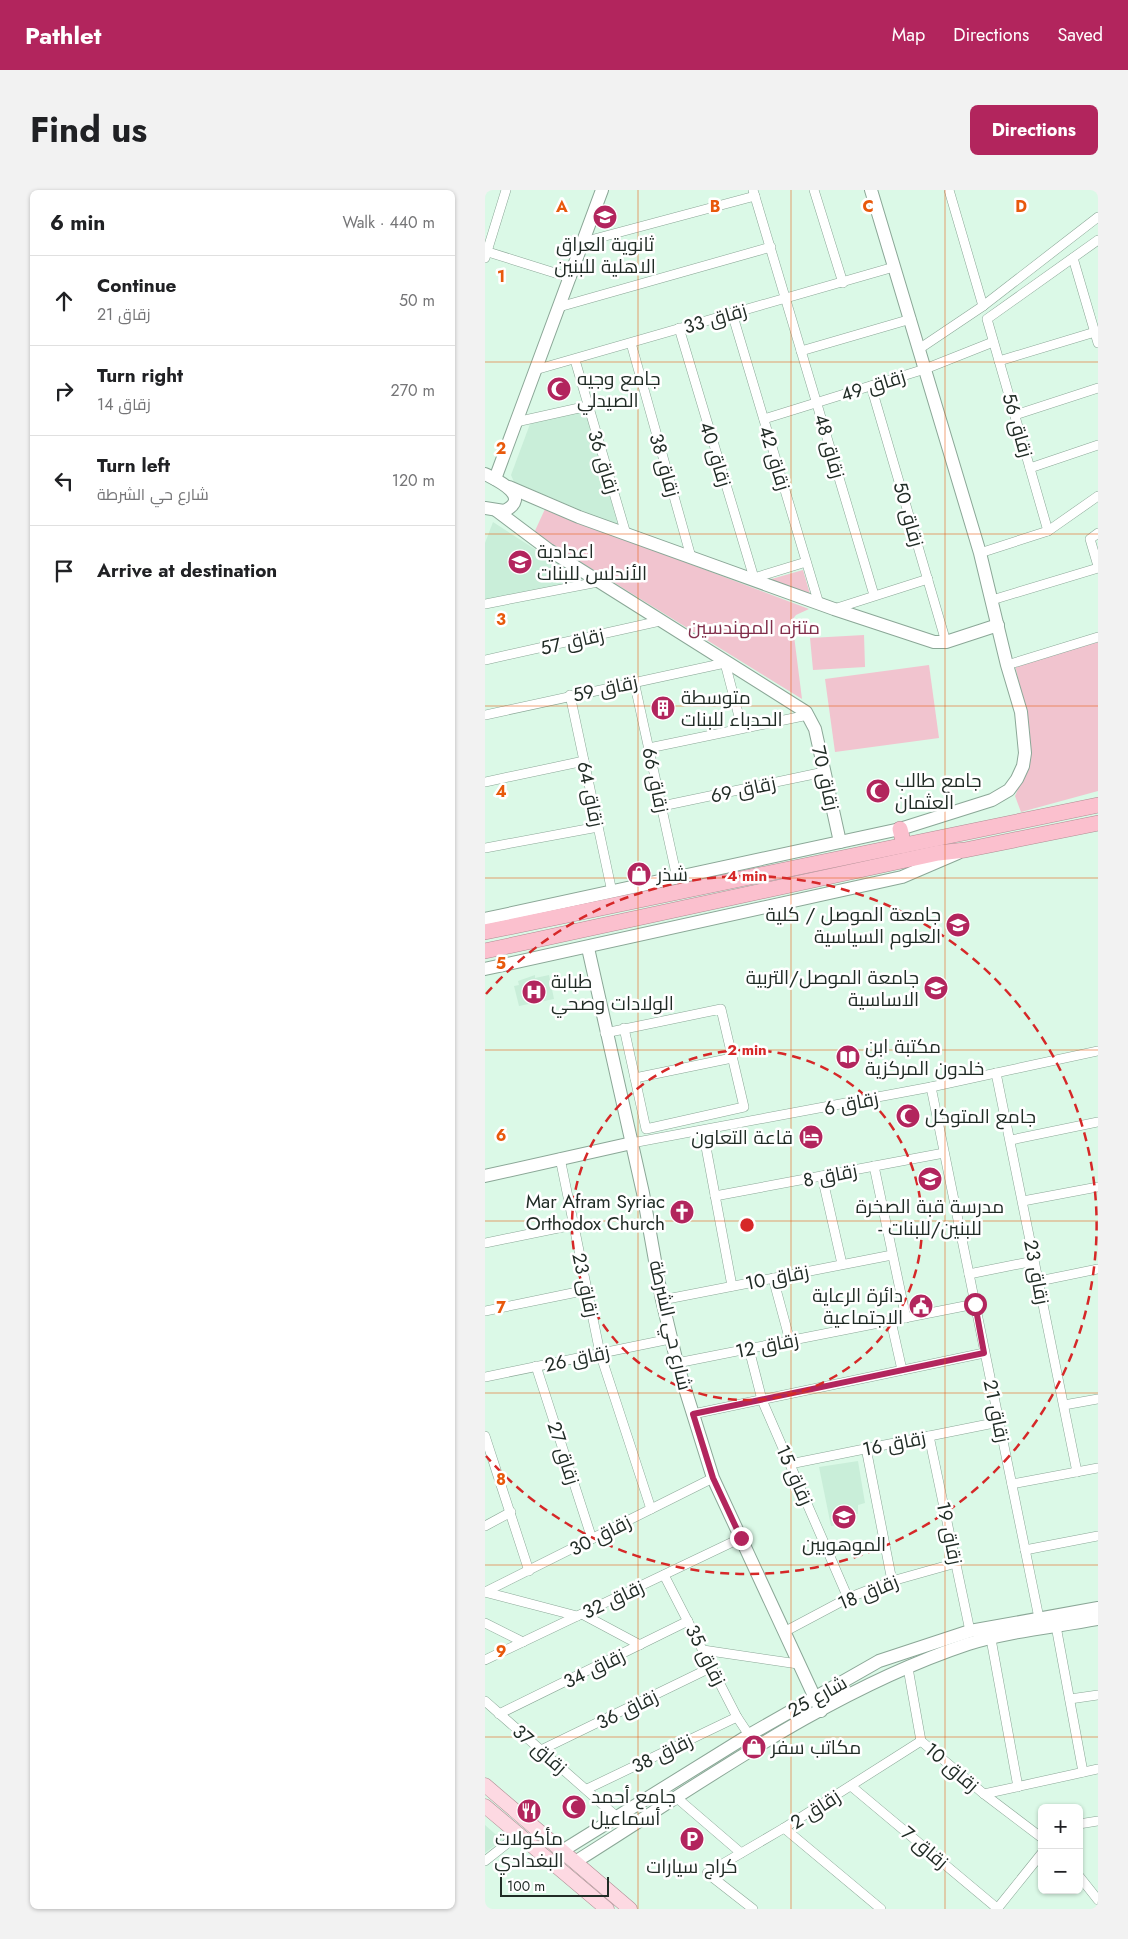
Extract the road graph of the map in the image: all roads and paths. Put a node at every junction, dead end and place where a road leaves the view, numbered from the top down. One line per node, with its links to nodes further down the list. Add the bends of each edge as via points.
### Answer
1 (506, 190): 11 (street)
2 (602, 190): 9 (street)
3 (814, 190): 15 (street)
4 (871, 190): 13 (street)
5 (949, 190): 18 (street)
6 (754, 193): 9 (street); 10 (street, زقاق 48)
7 (1098, 216): 18 (street)
8 (1098, 240): 12 (street)
9 (583, 242): 14 (street)
10 (771, 247): 16 (street, زقاق 48); 17 (street)
11 (486, 254): 14 (street)
12 (1073, 258): 22 (street); 23 (street, زقاق 56, via 987,319)
13 (894, 267): 15 (street, زقاق 33); 20 (street)
14 (571, 278): 17 (street)
15 (843, 283): 16 (street, زقاق 33)
16 (785, 297): 19 (street, زقاق 33); 27 (street, زقاق 48)
17 (559, 306): 31 (street)
18 (983, 306): 26 (street)
19 (732, 313): 21 (street, زقاق 33); 37 (street, زقاق 42)
20 (911, 319): 26 (street); 27 (street)
21 (679, 328): 24 (street, زقاق 33); 55 (street, زقاق 40)
22 (1095, 332): 25 (street); 29 (street)
23 (993, 342): 29 (street, زقاق 56); 30 (street, زقاق 49)
24 (631, 343): 28 (street, زقاق 33); 52 (street, زقاق 38)
25 (1098, 344)
26 (919, 349): 30 (street)
27 (801, 351): 34 (street, زقاق 48)
28 (575, 360): 31 (street, زقاق 33); 35 (street, زقاق 36)
29 (999, 361): 36 (street, زقاق 56)
30 (925, 369): 32 (street, زقاق 49); 51 (street)
31 (535, 370): 38 (street)
32 (871, 386): 34 (street, زقاق 49); 56 (street, زقاق 50)
33 (1098, 388): 36 (street)
34 (817, 403): 37 (street, زقاق 49); 58 (street, زقاق 48)
35 (588, 406): 38 (street); 50 (street, زقاق 36)
36 (1015, 415): 40 (street, زقاق 56)
37 (764, 420): 53 (street, زقاق 42)
38 (516, 422): 41 (street)
39 (1098, 445): 40 (street)
40 (1030, 468): 48 (street, زقاق 56)
41 (490, 476): 42 (street)
42 (509, 487): 44 (street); 45 (street)
43 (1098, 496): 48 (street)
44 (538, 500): 45 (street); 50 (street)
45 (513, 503): 46 (street, via 507,510); 47 (street)
46 (491, 510): 47 (street)
47 (521, 530): 57 (street)
48 (1048, 530): 51 (street)
49 (1098, 533): 54 (street, via 1090,538)
50 (626, 534): 52 (street)
51 (979, 553): 59 (street)
52 (691, 557): 55 (street)
53 (806, 562): 55 (street); 61 (street, زقاق 42)
54 (1098, 567): 59 (street)
55 (754, 578): 61 (street)
56 (928, 579): 58 (street); 66 (street, زقاق 50)
57 (598, 582): 60 (street); 63 (street)
58 (874, 595): 62 (street)
59 (992, 600): 64 (street)
60 (485, 604)
61 (819, 604): 62 (street)
62 (834, 609): 66 (street, via 934,642)
63 (660, 621): 67 (street, زقاق 57); 68 (street)
64 (998, 625): 66 (street); 69 (street)
65 (1098, 638): 69 (street)
66 (945, 642)
67 (485, 660)
68 (725, 663): 70 (street, زقاق 59); 73 (street); 74 (street)
69 (1007, 665): 85 (street, via 1025,732 1024,760 1017,779 1009,790 992,800)
70 (634, 681): 71 (street, زقاق 59); 75 (street, زقاق 66)
71 (570, 695): 72 (street, زقاق 59); 76 (street, زقاق 64)
72 (485, 715)
73 (808, 715): 74 (street); 77 (street, زقاق 70, via 815,729)
74 (742, 728): 75 (street)
75 (649, 748): 81 (street, زقاق 66)
76 (584, 761): 78 (street); 84 (street, زقاق 64)
77 (824, 772): 81 (street, زقاق 69); 88 (street, زقاق 70)
78 (485, 782)
79 (1098, 798): 82 (highway)
80 (1098, 805): 82 (highway)
81 (662, 806): 92 (street, زقاق 66)
82 (1040, 817): 89 (highway)
83 (1098, 823): 87 (highway)
84 (598, 826): 90 (street); 93 (street, زقاق 64)
85 (900, 829): 88 (street); 89 (highway)
86 (1098, 829): 87 (highway)
87 (1050, 834): 91 (highway)
88 (840, 842): 92 (street)
89 (904, 845): 95 (highway)
90 (485, 848)
91 (965, 850): 96 (street, via 902,877); 97 (highway, via 938,853)
92 (677, 878): 93 (street)
93 (612, 892): 94 (street)
94 (485, 919)
95 (485, 932)
96 (588, 948): 98 (street); 100 (street, شارع حي الشرطة)
97 (485, 951)
98 (485, 969)
99 (624, 1028): 100 (street); 102 (street, via 721,1009); 104 (street)
100 (605, 1033): 109 (street, شارع حي الشرطة)
101 (1098, 1051): 103 (street, زقاق 6)
102 (732, 1058): 104 (street); 104 (street, via 744,1107 646,1129)
103 (996, 1073): 105 (street, زقاق 6); 108 (street, زقاق 23)
104 (635, 1078)
105 (931, 1087): 107 (street, زقاق 6); 110 (street, زقاق 21)
106 (1098, 1122): 108 (street)
107 (703, 1131): 109 (street, زقاق 6); 116 (street)
108 (1011, 1140): 117 (street, زقاق 23)
109 (632, 1143): 111 (street); 129 (street, شارع حي الشرطة)
110 (944, 1153): 112 (street, زقاق 8); 124 (street, زقاق 21)
111 (560, 1158): 113 (street); 118 (street, زقاق 23)
112 (874, 1166): 114 (street, زقاق 8); 120 (street)
113 (485, 1176)
114 (822, 1176): 116 (street, زقاق 8); 122 (street)
115 (1098, 1187): 117 (street)
116 (715, 1196): 127 (street)
117 (1023, 1201): 121 (street, زقاق 23)
118 (573, 1225): 119 (street); 128 (street, زقاق 23)
119 (485, 1243)
120 (893, 1255): 122 (street, زقاق 10); 132 (street)
121 (1034, 1261): 124 (street); 126 (street, زقاق 23)
122 (842, 1264): 125 (street, زقاق 10)
123 (1098, 1269): 126 (street)
124 (969, 1274): 130 (street, زقاق 21)
125 (773, 1278): 127 (street, زقاق 10); 135 (street)
126 (1039, 1281): 145 (street, زقاق 23)
127 (732, 1286): 129 (street, زقاق 10)
128 (587, 1290): 131 (street); 137 (street, زقاق 23)
129 (662, 1300): 134 (street, شارع حي الشرطة)
130 (975, 1304): 132 (street, زقاق 12); 138 (street, زقاق 21)
131 (485, 1311)
132 (906, 1318): 133 (street, زقاق 12)
133 (891, 1321): 135 (street, زقاق 12); 141 (street)
134 (670, 1339): 137 (street, زقاق 26); 139 (street, شارع حي الشرطة)
135 (789, 1341): 136 (street, زقاق 12)
136 (749, 1349): 139 (street, زقاق 12); 144 (street, زقاق 15)
137 (600, 1353): 140 (street, زقاق 26); 156 (street, زقاق 23)
138 (984, 1353): 141 (street); 147 (street, زقاق 21)
139 (677, 1363): 146 (street, شارع حي الشرطة)
140 (536, 1366): 142 (street, زقاق 26); 161 (street, زقاق 27)
141 (902, 1370): 144 (street)
142 (485, 1377)
143 (1098, 1399): 145 (street)
144 (762, 1400): 146 (street); 151 (street, زقاق 15)
145 (1064, 1405): 153 (street, زقاق 23)
146 (693, 1414): 154 (street, شارع حي الشرطة)
147 (999, 1422): 149 (street, زقاق 16); 155 (street, زقاق 21)
148 (485, 1436): 157 (street)
149 (929, 1436): 150 (street, زقاق 16); 163 (street, زقاق 19)
150 (866, 1448): 151 (street, زقاق 16); 166 (street)
151 (790, 1464): 168 (street, زقاق 15)
152 (1098, 1468): 153 (street)
153 (1077, 1472): 155 (street)
154 (713, 1478): 156 (street, زقاق 30); 160 (street, شارع حي الشرطة)
155 (1012, 1484): 162 (street, زقاق 21)
156 (651, 1510): 161 (street, زقاق 30)
157 (511, 1512): 158 (street); 164 (street)
158 (485, 1526)
159 (1098, 1536): 162 (street)
160 (741, 1538): 165 (street, زقاق 32); 177 (street, شارع حي الشرطة)
161 (592, 1539): 164 (street, زقاق 30)
162 (1025, 1550): 171 (street, زقاق 21)
163 (956, 1563): 166 (street, زقاق 18); 176 (street, زقاق 19)
164 (529, 1570): 167 (street, زقاق 30)
165 (664, 1575): 170 (street, زقاق 32); 173 (street, زقاق 35)
166 (892, 1581): 168 (street, زقاق 18)
167 (485, 1592): 170 (street)
168 (848, 1598): 177 (street, زقاق 18)
169 (1098, 1608): 171 (street, شارع 25)
170 (579, 1615): 179 (street, زقاق 32); 180 (street)
171 (1039, 1618): 176 (street, شارع 25)
172 (1098, 1618): 175 (street, شارع 25)
173 (688, 1621): 180 (street, زقاق 34); 181 (street, زقاق 35)
174 (485, 1622): 179 (street)
175 (1056, 1626): 178 (street, شارع 25); 188 (street)
176 (970, 1630): 187 (street, شارع 25, via 879,1661)
177 (784, 1632): 183 (street, شارع حي الشرطة)
178 (991, 1639): 185 (street, شارع 25, via 969,1644); 200 (street)
179 (523, 1642): 182 (street, زقاق 32)
180 (640, 1645): 191 (street, زقاق 34)
181 (703, 1650): 183 (street); 184 (street, زقاق 35)
182 (485, 1660)
183 (798, 1664): 187 (street, شارع حي الشرطة)
184 (712, 1667): 192 (street, زقاق 35); 195 (street, زقاق 36)
185 (908, 1668): 190 (street, شارع 25, via 885,1675); 194 (street, زقاق 10)
186 (1098, 1695): 188 (street)
187 (813, 1698): 190 (street, شارع حي الشرطة); 193 (street, شارع 25)
188 (1070, 1700): 197 (street)
189 (485, 1701): 191 (street, زقاق 37)
190 (821, 1711): 203 (street, شارع 25)
191 (499, 1714): 195 (street, زقاق 37)
192 (737, 1717): 193 (street, زقاق 35); 201 (street, زقاق 38)
193 (749, 1735): 205 (street, شارع 25)
194 (921, 1741): 199 (street, زقاق 2); 202 (street, زقاق 10)
195 (541, 1750): 201 (street, زقاق 37)
196 (1097, 1771): 197 (street)
197 (1083, 1772): 200 (street)
198 (485, 1785): 211 (main road)
199 (851, 1786): 208 (street, زقاق 2); 222 (street, زقاق 7)
200 (1018, 1786): 202 (street)
201 (587, 1789): 205 (street, زقاق 37)
202 (984, 1794): 209 (street, زقاق 10)
203 (677, 1798): 212 (street); 215 (street, شارع 25)
204 (485, 1806): 210 (main road)
205 (617, 1817): 211 (street, شارع 25)
206 (1098, 1821): 207 (street)
207 (1083, 1823)
208 (784, 1828): 212 (street, زقاق 2); 221 (street)
209 (1037, 1831)
210 (519, 1834): 214 (street); 218 (main road)
211 (562, 1851): 215 (main road)
212 (741, 1853): 220 (street, زقاق 2, via 707,1873)
213 (1038, 1858): 222 (street)
214 (485, 1861)
215 (575, 1862): 219 (main road)
216 (1083, 1881): 217 (street)
217 (1098, 1900)
218 (607, 1909)
219 (630, 1909)
220 (753, 1909)
221 (881, 1909)
222 (998, 1909)

